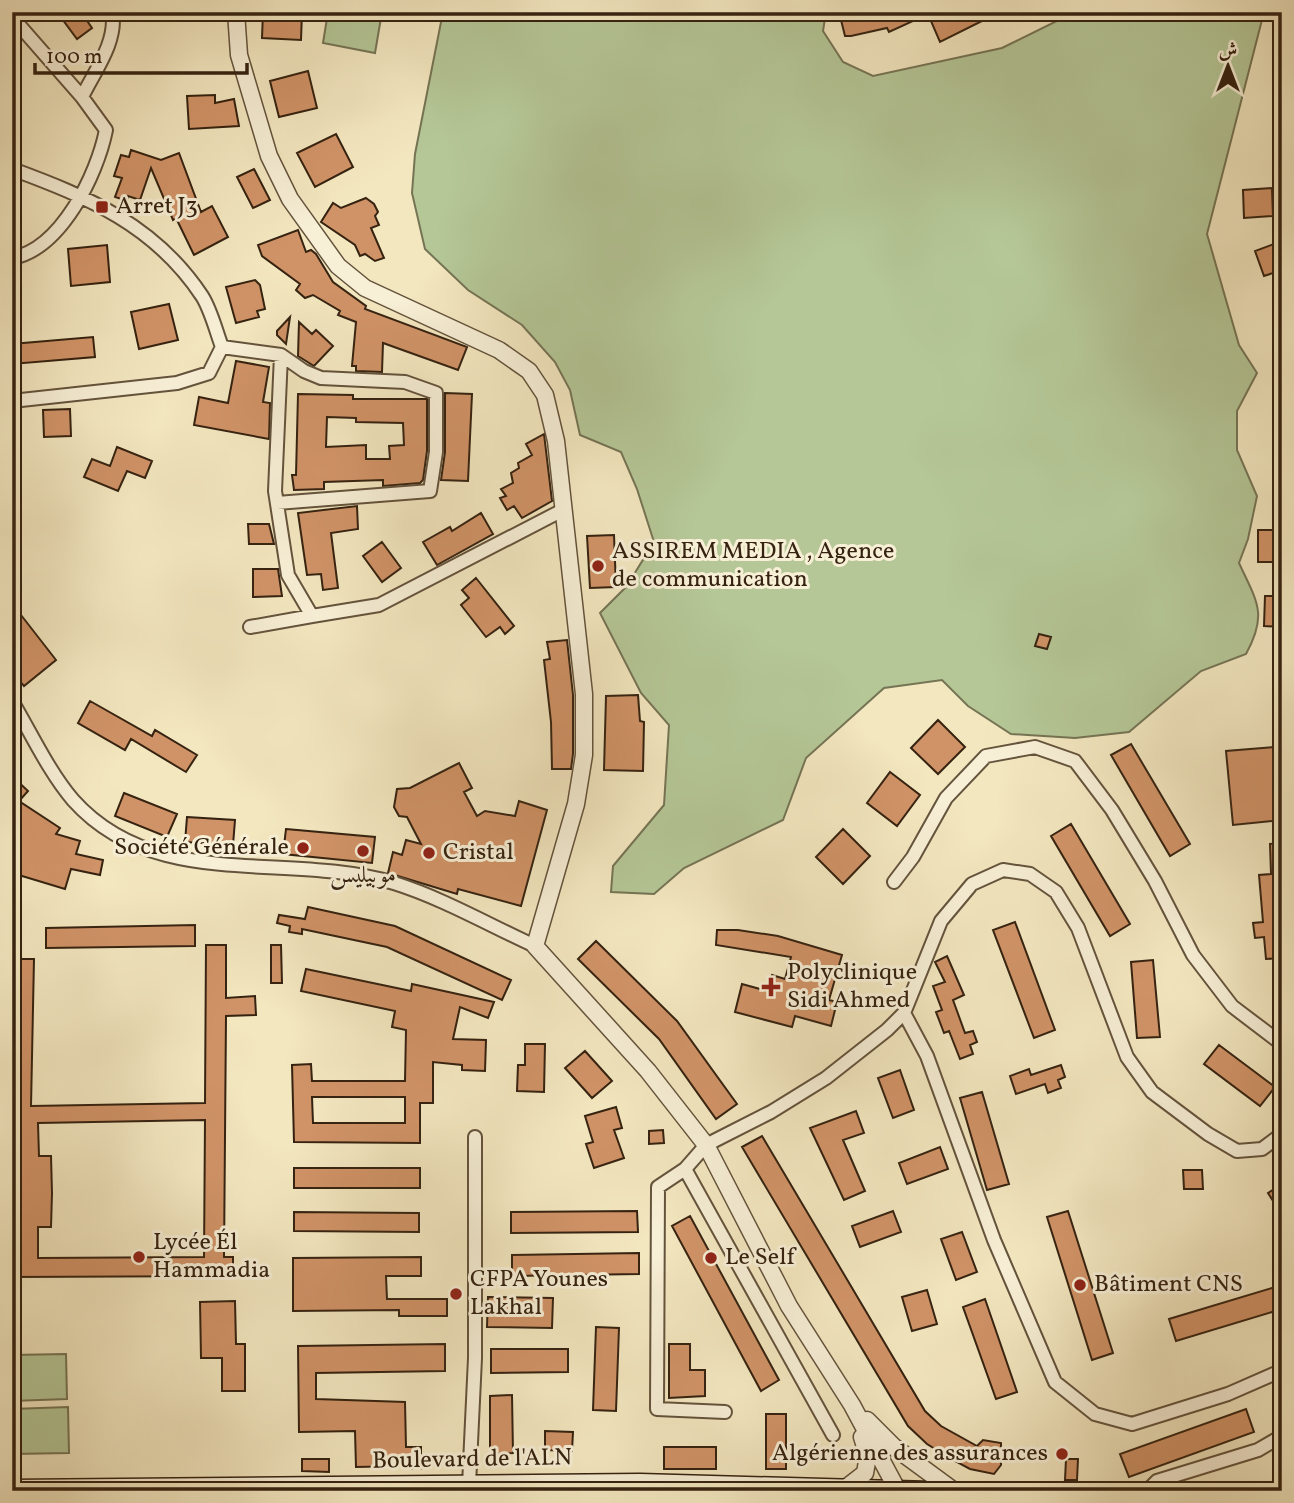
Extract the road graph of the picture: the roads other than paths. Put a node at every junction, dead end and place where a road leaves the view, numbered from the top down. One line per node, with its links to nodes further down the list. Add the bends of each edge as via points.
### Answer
1 (112, 12): 4 (street, via 107,48)
2 (236, 12): 12 (street, via 239,55 251,104 290,199 338,266 365,288 499,351 529,371 545,395)
3 (12, 17): 4 (street)
4 (82, 97): 6 (street, via 106,130)
5 (12, 169): 6 (street)
6 (82, 195): 7 (street, via 61,226 26,255); 8 (street, via 159,245 203,298)
7 (12, 258)
8 (222, 347): 9 (street); 10 (street, via 209,373 177,383)
9 (281, 355): 11 (street); 11 (street, via 321,378 405,382 436,393 436,453 430,491)
10 (12, 401)
11 (277, 503): 13 (street, via 288,575)
12 (563, 510): 13 (street, via 379,606); 17 (street, via 584,694 584,755 576,804)
13 (312, 616): 14 (street)
14 (250, 627)
15 (12, 701): 17 (street, via 72,799 106,831 149,852 210,865 302,868 393,883)
16 (894, 882): 19 (street, via 946,798 986,756 1035,747 1075,761 1119,822 1193,955 1232,1006)
17 (535, 946): 22 (street, via 648,1071)
18 (904, 1013): 21 (street, via 941,921 972,884 1003,870 1030,874 1056,892 1078,928 1127,1058 1152,1092 1237,1151 1262,1149); 22 (street, via 826,1078); 24 (street, via 927,1056 994,1240 1055,1382 1095,1414 1132,1424 1228,1394 1276,1373)
19 (1282, 1044)
20 (475, 1137): 29 (street)
21 (1279, 1141)
22 (706, 1145): 23 (street); 25 (street, via 789,1306)
23 (685, 1169): 26 (street, via 658,1187 657,1409); 27 (street)
24 (1282, 1377)
25 (852, 1405): 30 (street, via 868,1456 864,1474); 32 (street); 34 (street, via 894,1447)
26 (725, 1412)
27 (833, 1435)
28 (1282, 1436): 35 (street, via 1258,1450 1157,1481)
29 (470, 1485): 30 (main road, Boulevard de l'ALN); 31 (main road, Boulevard de l'ALN)
30 (847, 1487): 32 (main road, Boulevard de l'ALN)
31 (12, 1489)
32 (898, 1489): 33 (main road, Boulevard de l'ALN)
33 (931, 1491)
34 (954, 1491)
35 (1147, 1491)

